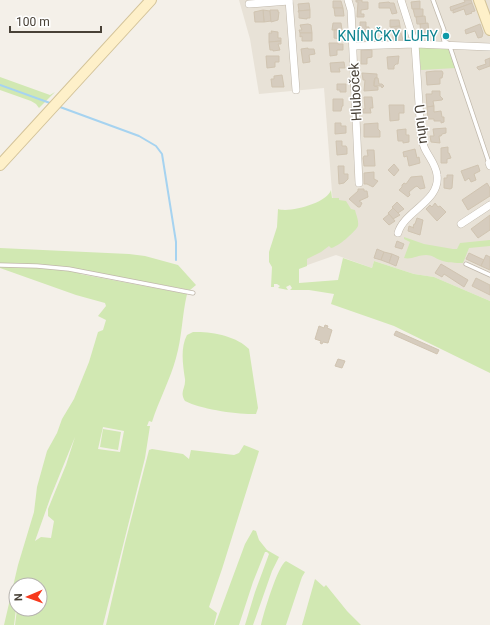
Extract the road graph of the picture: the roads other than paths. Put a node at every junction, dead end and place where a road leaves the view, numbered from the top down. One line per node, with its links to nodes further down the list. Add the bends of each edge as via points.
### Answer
1 (151, 0): 15 (street)
2 (289, 0): 7 (street); 13 (street)
3 (348, 0): 11 (street, Hluboček)
4 (401, 0): 9 (street, U luhu)
5 (434, 0): 10 (lane, via 444,30 444,41)
6 (479, 0): 8 (street)
7 (248, 4)
8 (490, 30)
9 (414, 44): 10 (street); 11 (street); 19 (street, U luhu, via 421,134 437,177 433,193 400,225)
10 (449, 44): 12 (street); 14 (lane)
11 (353, 46): 16 (street, Hluboček)
12 (490, 47)
13 (296, 90)
14 (490, 164)
15 (0, 165)
16 (359, 184)
17 (490, 205): 18 (street)
18 (461, 224)
19 (398, 233)
20 (466, 264): 22 (lane)
21 (0, 265): 23 (lane, via 69,269)
22 (490, 275)
23 (193, 293)

